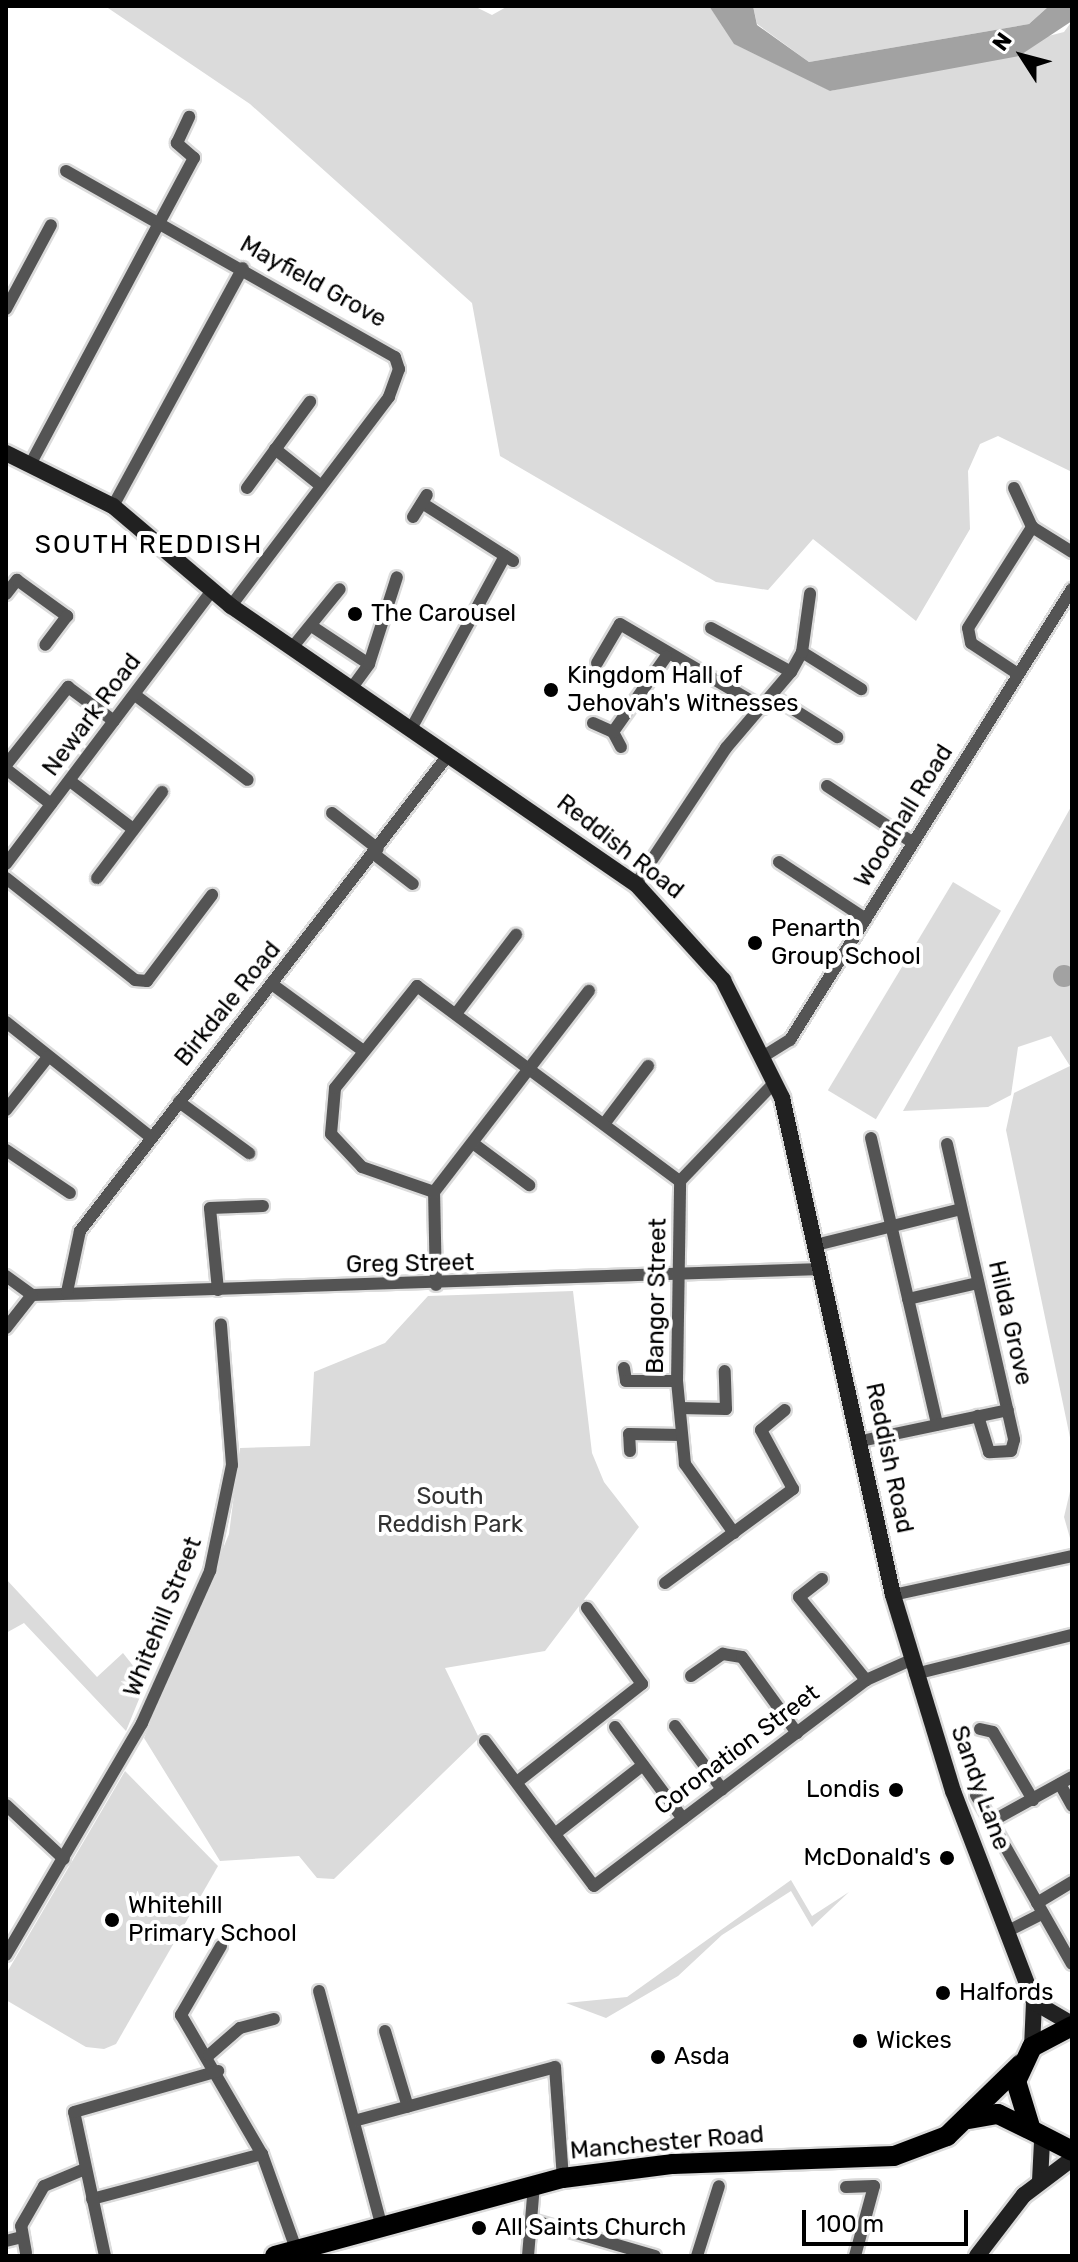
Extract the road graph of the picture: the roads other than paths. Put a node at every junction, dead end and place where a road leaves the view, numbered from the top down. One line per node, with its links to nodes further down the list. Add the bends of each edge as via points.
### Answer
1 (189, 117): 3 (street, via 177,143 194,158)
2 (66, 171): 3 (street, Mayfield Grove)
3 (161, 224): 5 (street, Mayfield Grove); 10 (street)
4 (51, 225): 6 (street)
5 (243, 268): 11 (street, Mayfield Grove, via 383,346 399,369 389,397); 14 (street)
6 (6, 309)
7 (310, 402): 8 (street)
8 (275, 449): 11 (street); 12 (street)
9 (6, 453): 10 (main road, Reddish Road)
10 (31, 463): 14 (main road, Reddish Road)
11 (320, 485): 24 (street, Mayfield Grove)
12 (247, 488)
13 (1014, 488): 16 (street)
14 (113, 506): 21 (main road, Reddish Road)
15 (413, 517): 42 (street, via 424,499 509,558)
16 (1032, 527): 17 (street); 34 (street, via 968,628 971,643)
17 (1072, 552)
18 (397, 577): 32 (street)
19 (340, 589): 25 (street)
20 (1072, 589): 34 (street, Woodhall Road)
21 (212, 591): 24 (main road, Reddish Road); 37 (street, Newark Road)
22 (6, 594): 27 (street, via 17,580 67,616)
23 (810, 594): 29 (street)
24 (231, 606): 28 (main road, Reddish Road)
25 (313, 627): 28 (street); 32 (street)
26 (711, 628): 33 (street)
27 (45, 645)
28 (291, 649): 35 (main road, Reddish Road)
29 (802, 652): 33 (street); 36 (street)
30 (666, 657): 31 (street, via 620,624); 39 (street); 43 (street)
31 (597, 663)
32 (369, 664): 35 (street)
33 (791, 672): 38 (street)
34 (1018, 674): 55 (street, Woodhall Road)
35 (351, 689): 42 (main road, Reddish Road)
36 (861, 689)
37 (135, 695): 40 (street, Newark Road); 48 (street)
38 (774, 697): 39 (street); 44 (street)
39 (763, 708): 62 (street, via 726,748)
40 (114, 721): 47 (street, via 68,687); 49 (street, Newark Road)
41 (593, 723): 43 (street)
42 (411, 729): 46 (main road, Reddish Road)
43 (613, 732): 45 (street)
44 (837, 737)
45 (621, 747)
46 (449, 754): 56 (street, Birkdale Road); 62 (main road, Reddish Road)
47 (6, 767): 52 (street)
48 (248, 780)
49 (70, 781): 52 (street, Newark Road); 54 (street)
50 (827, 786): 55 (street)
51 (162, 792): 54 (street)
52 (51, 804): 58 (street, Newark Road)
53 (332, 813): 56 (street)
54 (133, 829): 60 (street)
55 (913, 843): 64 (street, Woodhall Road)
56 (376, 851): 61 (street); 66 (street, Birkdale Road)
57 (779, 862): 64 (street)
58 (6, 864)
59 (6, 878): 63 (street, via 135,980 147,981)
60 (97, 878)
61 (413, 884)
62 (636, 884): 71 (main road, Reddish Road, via 723,980)
63 (212, 895)
64 (866, 919): 71 (street, Woodhall Road, via 790,1040)
65 (516, 935): 68 (street)
66 (273, 985): 70 (street); 76 (street, Birkdale Road)
67 (589, 991): 74 (street)
68 (458, 1011): 70 (street, via 417,986); 74 (street)
69 (6, 1022): 72 (street)
70 (362, 1050): 87 (street, via 335,1088 331,1134 362,1167)
71 (764, 1056): 75 (main road, Reddish Road)
72 (48, 1057): 77 (street); 79 (street)
73 (648, 1066): 78 (street)
74 (530, 1069): 78 (street); 81 (street)
75 (775, 1082): 85 (street); 92 (main road, Reddish Road)
76 (179, 1102): 79 (street, Birkdale Road); 84 (street)
77 (6, 1110)
78 (604, 1124): 85 (street)
79 (152, 1138): 99 (street, Birkdale Road, via 80,1231)
80 (871, 1138): 91 (street)
81 (474, 1144): 86 (street); 87 (street)
82 (947, 1144): 90 (street, Hilda Grove)
83 (6, 1151): 88 (street)
84 (249, 1153)
85 (680, 1181): 95 (street, Bangor Street)
86 (529, 1185)
87 (434, 1192): 97 (street)
88 (70, 1193)
89 (263, 1206): 98 (street, via 210,1208)
90 (961, 1209): 91 (street); 96 (street, Hilda Grove)
91 (891, 1227): 92 (street); 101 (street)
92 (816, 1245): 93 (main road, Reddish Road)
93 (822, 1269): 95 (street, Greg Street); 113 (main road, Reddish Road)
94 (6, 1276): 100 (street)
95 (679, 1276): 97 (street, Greg Street); 106 (street, Bangor Street)
96 (978, 1283): 101 (street); 109 (street, Hilda Grove)
97 (436, 1285): 98 (street, Greg Street)
98 (218, 1290): 99 (street, Greg Street)
99 (67, 1292): 100 (street, Greg Street)
100 (32, 1295): 103 (street)
101 (908, 1299): 111 (street)
102 (221, 1324): 142 (street, Whitehill Street, via 232,1438 227,1510 210,1571 142,1723)
103 (6, 1328)
104 (624, 1368): 106 (street, via 626,1381)
105 (725, 1371): 107 (street, via 726,1409)
106 (677, 1381): 107 (street, Bangor Street)
107 (680, 1408): 112 (street, Bangor Street)
108 (785, 1410): 115 (street, via 761,1430 793,1489)
109 (1008, 1410): 110 (street); 110 (street, Hilda Grove, via 1014,1440 1000,1457 989,1452)
110 (978, 1416): 111 (street)
111 (937, 1425): 113 (street)
112 (681, 1435): 114 (street, via 629,1434); 115 (street, Bangor Street, via 685,1464)
113 (861, 1441): 119 (main road, Reddish Road)
114 (630, 1451)
115 (734, 1533): 118 (street)
116 (1072, 1556): 119 (street)
117 (822, 1579): 124 (street, via 799,1597)
118 (665, 1583)
119 (893, 1595): 122 (main road, Reddish Road)
120 (587, 1608): 132 (street, via 642,1684)
121 (1072, 1635): 122 (street, Coronation Street)
122 (913, 1667): 124 (street, Coronation Street); 145 (main road, Sandy Lane)
123 (691, 1676): 128 (street, via 723,1654 742,1657)
124 (866, 1680): 128 (street, Coronation Street)
125 (675, 1726): 134 (street)
126 (615, 1727): 130 (street)
127 (980, 1729): 136 (street, via 993,1732)
128 (797, 1733): 134 (street, Coronation Street)
129 (485, 1741): 132 (street)
130 (643, 1765): 139 (street); 141 (street)
131 (1072, 1777): 133 (street)
132 (517, 1782): 141 (street)
133 (1060, 1784): 136 (street); 138 (street)
134 (722, 1789): 139 (street, Coronation Street)
135 (976, 1795): 140 (street, Sandy Lane)
136 (1033, 1800): 140 (street)
137 (6, 1805): 142 (street)
138 (1072, 1806)
139 (683, 1819): 141 (street, Coronation Street, via 594,1886)
140 (994, 1820): 144 (street, Sandy Lane)
141 (556, 1833)
142 (64, 1859): 147 (street, Whitehill Street)
143 (1072, 1882): 144 (street)
144 (1040, 1908): 145 (street); 148 (street, Sandy Lane)
145 (1008, 1931): 150 (main road, Sandy Lane)
146 (221, 1946): 154 (street, via 181,2015 189,2038)
147 (6, 1955)
148 (1072, 1964)
149 (319, 1991): 159 (street)
150 (1034, 2002): 152 (main road); 155 (main road, Sandy Lane)
151 (274, 2019): 154 (street, via 240,2028)
152 (1072, 2025): 155 (main road, Manchester Road)
153 (385, 2031): 157 (street)
154 (209, 2055): 156 (street)
155 (1026, 2055): 158 (main road, Manchester Road); 160 (main road, via 1016,2099)
156 (218, 2071): 162 (street); 164 (street, via 74,2112)
157 (408, 2107): 159 (street); 165 (street, via 555,2067)
158 (969, 2119): 160 (main road, via 998,2114); 165 (main road, Manchester Road, via 937,2144 894,2156 673,2164)
159 (354, 2121): 172 (street)
160 (1036, 2136): 161 (main road); 166 (main road)
161 (1072, 2151)
162 (262, 2154): 170 (street); 175 (street)
163 (1072, 2159): 166 (main road)
164 (85, 2169): 170 (street); 173 (street, via 46,2184 22,2223)
165 (563, 2178): 167 (main road, Manchester Road)
166 (1040, 2181): 183 (main road)
167 (534, 2185): 171 (street); 172 (main road, Manchester Road)
168 (719, 2186): 181 (street)
169 (846, 2187): 182 (street, via 879,2186)
170 (92, 2199): 177 (street)
171 (535, 2221): 179 (street); 180 (street)
172 (382, 2227): 175 (main road, Manchester Road)
173 (22, 2237): 174 (street); 176 (street)
174 (6, 2241)
175 (296, 2249): 178 (main road, Manchester Road)
176 (26, 2253)
177 (105, 2256)
178 (275, 2256)
179 (528, 2256)
180 (655, 2256)
181 (697, 2256)
182 (855, 2256)
183 (977, 2256)

